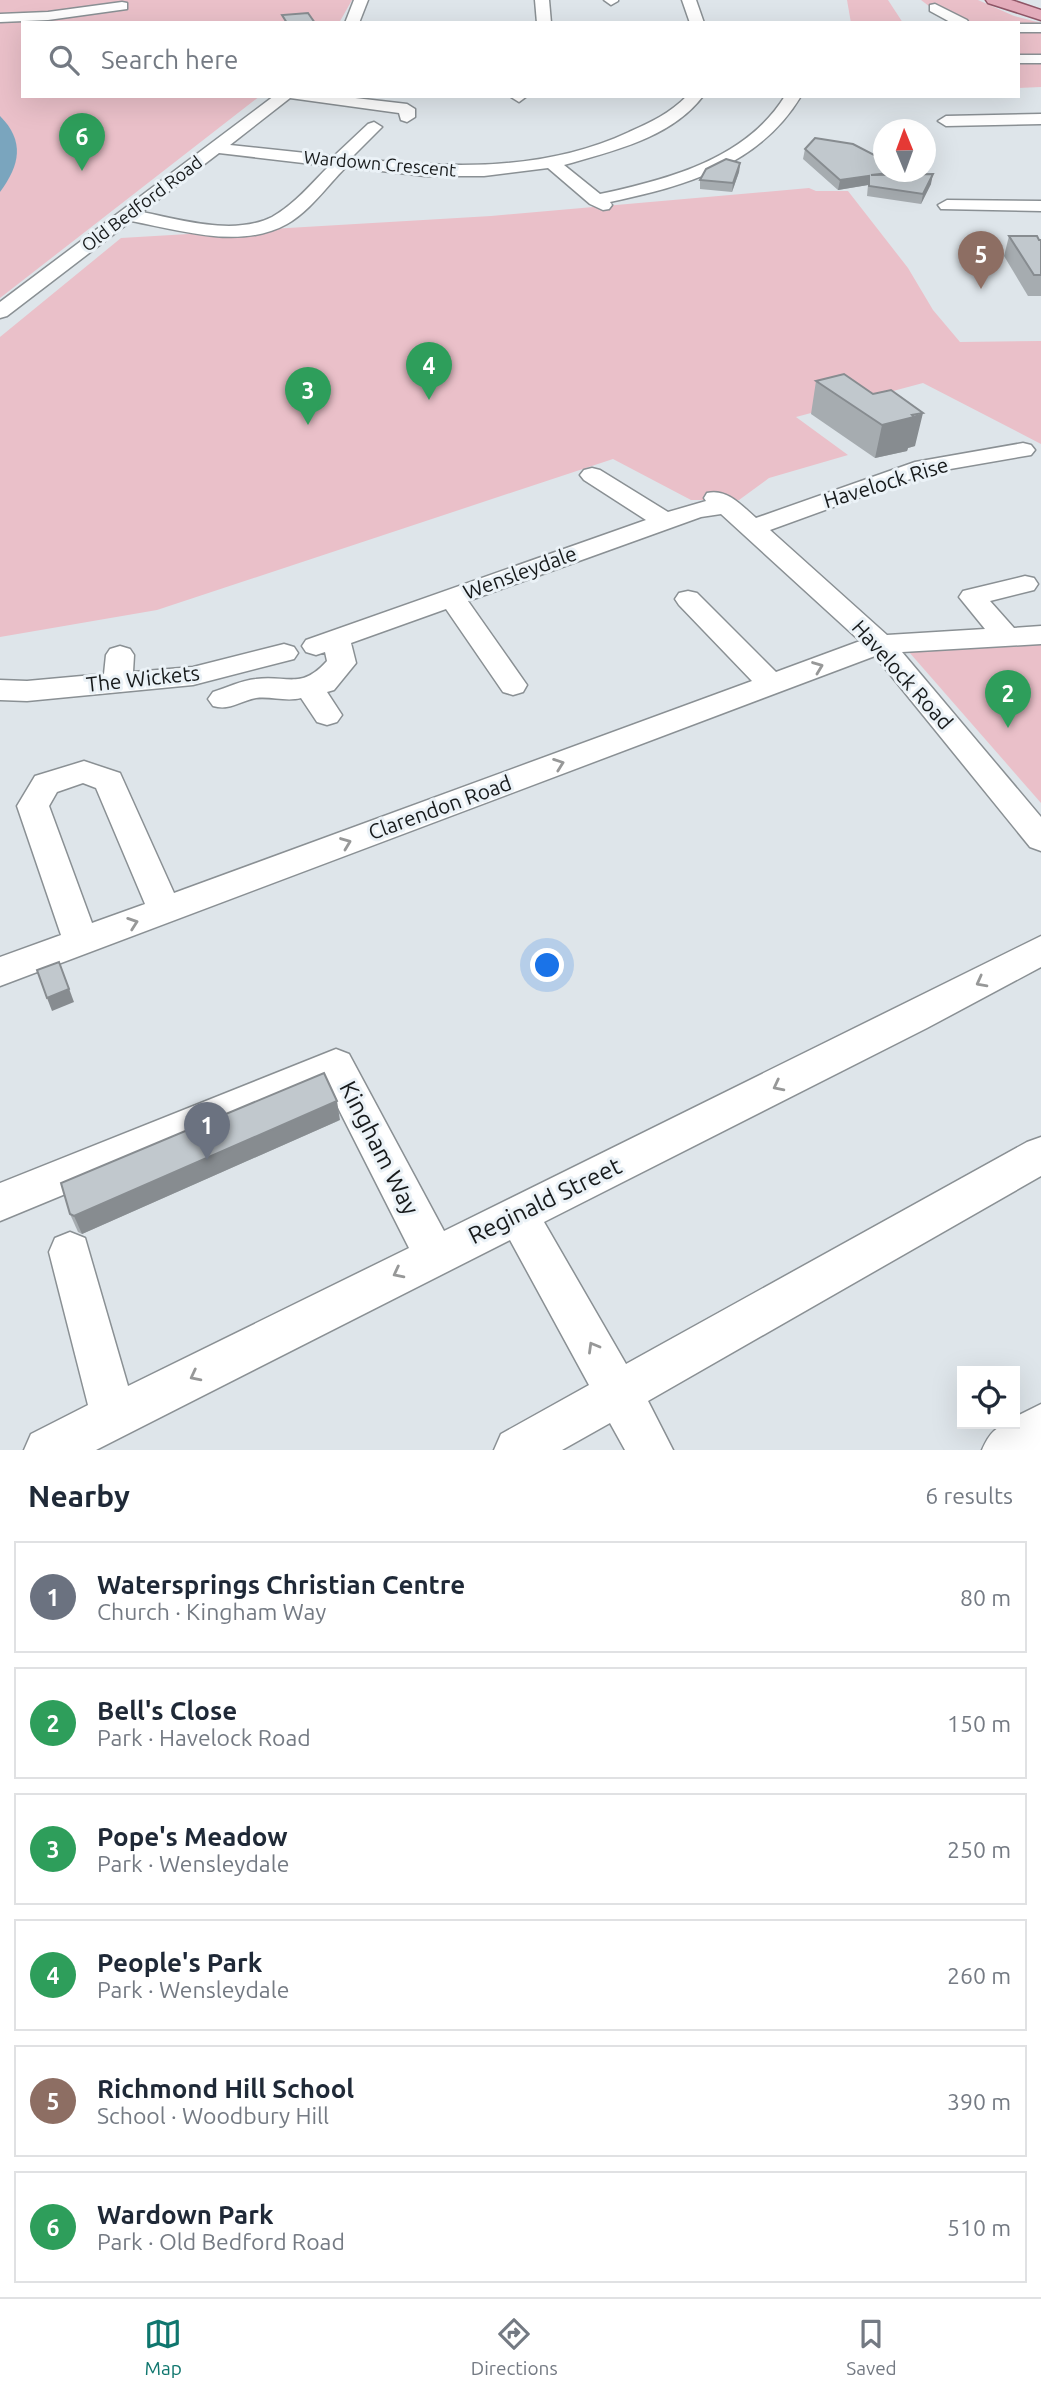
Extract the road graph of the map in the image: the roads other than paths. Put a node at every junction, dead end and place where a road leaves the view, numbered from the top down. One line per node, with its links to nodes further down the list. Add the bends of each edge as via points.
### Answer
1 (68, 0): 9 (street, via 64,9)
2 (361, 0): 11 (street)
3 (541, 0): 12 (street)
4 (689, 0): 13 (street)
5 (994, 0): 8 (main road)
6 (122, 6): 9 (street)
7 (935, 8): 14 (street)
8 (1041, 15)
9 (48, 16): 10 (street)
10 (0, 18)
11 (353, 21)
12 (544, 21)
13 (696, 21)
14 (958, 21)
15 (1041, 27): 16 (street)
16 (1020, 28)
17 (1020, 59): 18 (street)
18 (1041, 59)
19 (281, 98): 27 (street, Old Bedford Road)
20 (314, 98): 23 (street, via 407,109)
21 (694, 98): 29 (street, Wardown Crescent, via 675,117 640,135)
22 (792, 98): 29 (street, via 774,128 717,164 599,203)
23 (407, 117)
24 (1041, 119): 25 (street)
25 (946, 121)
26 (374, 127): 28 (street)
27 (215, 148): 28 (street, Wardown Crescent); 32 (street, Old Bedford Road)
28 (340, 161): 29 (street, Wardown Crescent, via 425,171 484,171); 32 (street, via 283,219 258,230)
29 (552, 163)
30 (947, 205): 31 (street)
31 (1041, 206)
32 (127, 215): 33 (street, Old Bedford Road)
33 (0, 312)
34 (1023, 450): 38 (street, Havelock Rise, via 917,462 867,477)
35 (592, 475): 37 (street)
36 (721, 502): 37 (street, Wensleydale); 38 (street, Havelock Road)
37 (666, 521): 41 (street, Wensleydale)
38 (753, 528): 44 (street, Havelock Road)
39 (1025, 584): 43 (street, via 972,597)
40 (688, 599): 47 (street)
41 (461, 611): 46 (street); 48 (street, Wensleydale, via 326,642 342,663 324,683)
42 (1041, 635): 43 (street, Clarendon Road)
43 (1007, 637): 44 (street, Clarendon Road)
44 (880, 644): 47 (street, Clarendon Road, one-way to 44); 52 (street, Havelock Road)
45 (284, 653): 49 (street, The Wickets, via 193,676 119,669 27,691)
46 (513, 685)
47 (772, 685): 53 (street, Clarendon Road, one-way to 47)
48 (309, 687): 50 (street, via 290,691 256,688); 51 (street)
49 (0, 690)
50 (223, 699)
51 (327, 715)
52 (1041, 839)
53 (164, 912): 54 (street, Clarendon Road, one-way to 53); 54 (street, via 109,781 84,772 46,784 33,806)
54 (82, 941): 56 (street, Clarendon Road)
55 (1041, 950): 59 (street, Reginald Street, one-way to 59)
56 (0, 972)
57 (1041, 1155): 62 (street)
58 (0, 1202): 61 (street, Kingham Way, via 336,1065)
59 (518, 1215): 61 (street, Reginald Street); 62 (street, one-way to 59)
60 (70, 1252): 63 (street)
61 (435, 1255): 63 (street, Reginald Street, one-way to 63)
62 (619, 1393): 66 (street); 67 (street)
63 (114, 1417): 65 (street, Reginald Street)
64 (1041, 1427): 68 (street)
65 (47, 1450)
66 (517, 1450)
67 (650, 1450)
68 (1005, 1450)

